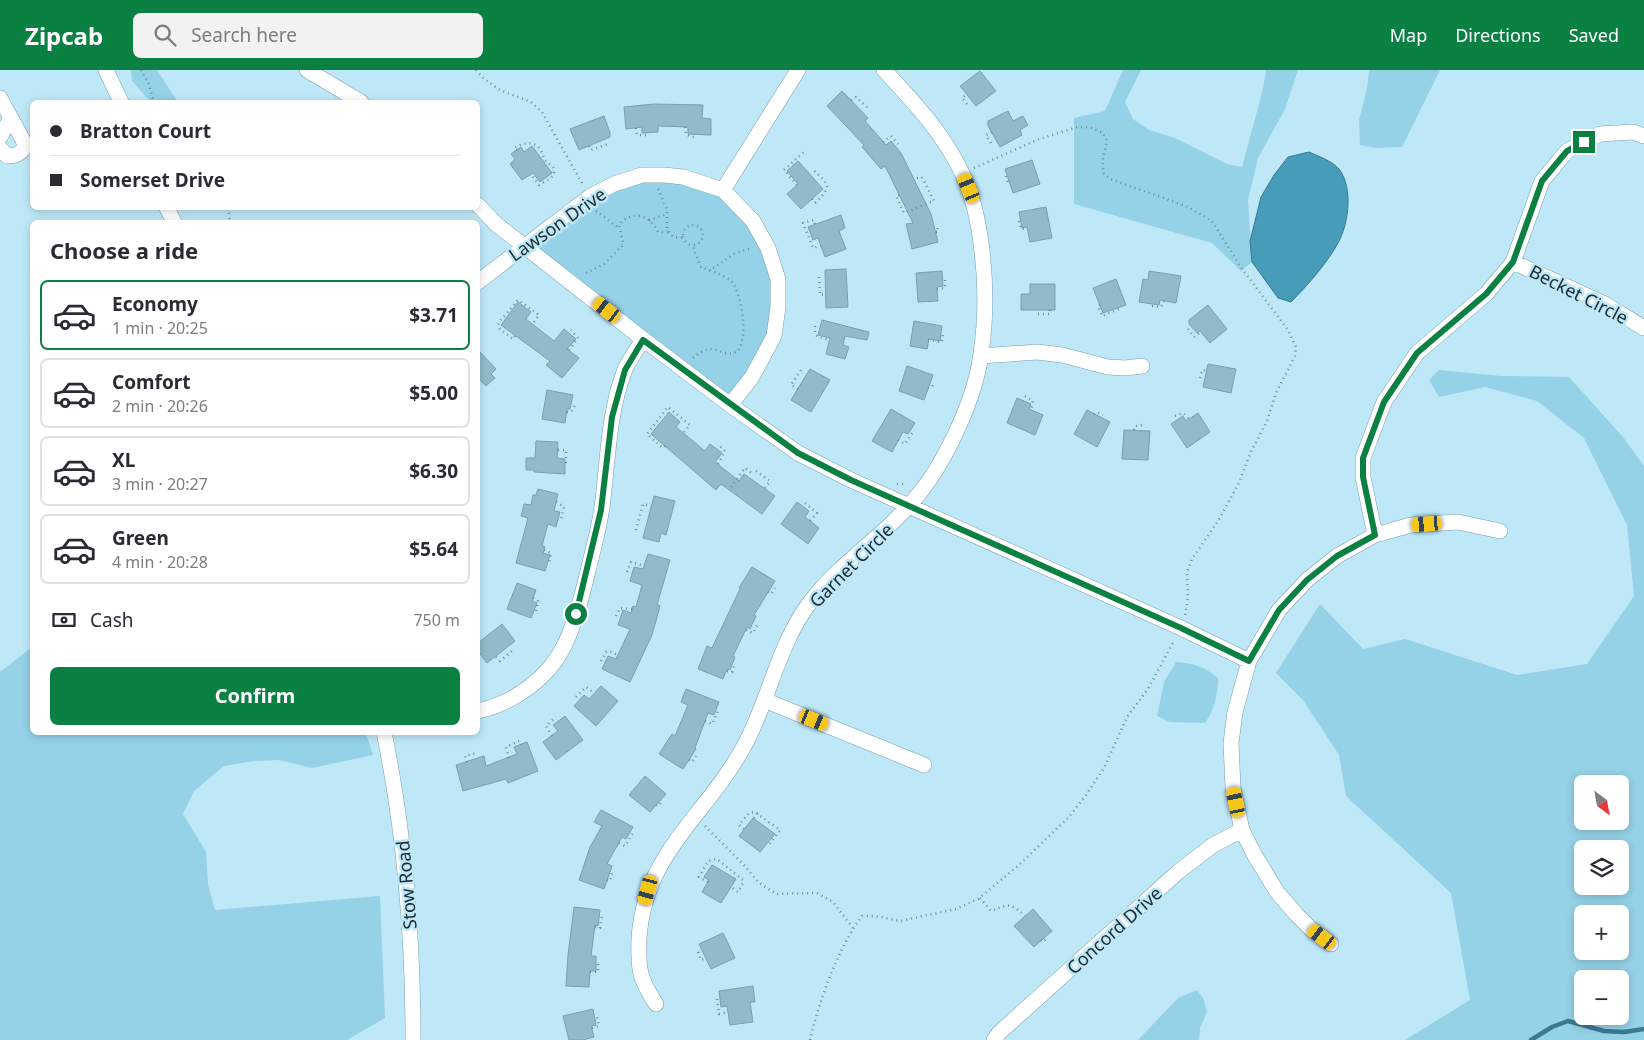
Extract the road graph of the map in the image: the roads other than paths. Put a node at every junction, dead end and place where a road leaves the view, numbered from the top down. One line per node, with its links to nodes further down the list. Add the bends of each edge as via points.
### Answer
1 (106, 70): 6 (street)
2 (307, 70): 7 (street)
3 (798, 70): 12 (street)
4 (884, 70): 19 (street, Garnet Circle, via 928,118 971,193 985,277)
5 (0, 98): 11 (street, via 25,147 14,156 8,156)
6 (120, 100)
7 (359, 100)
8 (10, 118): 10 (street)
9 (1644, 136): 15 (street, via 1632,132 1600,134 1567,151 1542,181)
10 (0, 137)
11 (0, 148)
12 (723, 190): 14 (street, Lawson Drive, via 683,177 642,176 614,184 593,203); 21 (street, Lawson Drive, via 753,221 768,248 778,279 774,336 752,377)
13 (480, 207): 14 (street)
14 (525, 246): 16 (street, Lawson Drive); 18 (street)
15 (1513, 262): 17 (street, Becket Circle, via 1605,304); 24 (street, via 1486,294 1417,353 1384,402 1363,458 1363,477)
16 (480, 280)
17 (1644, 328)
18 (643, 340): 21 (street); 27 (street, via 620,383 612,417 601,510 581,597 565,644 531,686 503,703)
19 (981, 356): 20 (street, via 1036,352 1108,367); 22 (street, Garnet Circle, via 968,403 948,450)
20 (1142, 366)
21 (730, 405): 22 (street, via 798,453)
22 (908, 506): 25 (street); 26 (street, Garnet Circle, via 811,601 788,639)
23 (1500, 531): 24 (street, via 1458,522 1411,525)
24 (1375, 535): 25 (street, via 1337,556 1307,580 1279,610)
25 (1249, 661): 30 (street, via 1235,712 1231,743 1233,788)
26 (764, 700): 29 (street); 32 (street, Garnet Circle, via 740,753 722,783 672,844 648,890 641,917 638,964 641,977)
27 (480, 710)
28 (385, 735): 33 (street, Stow Road, via 399,814 406,879)
29 (924, 765)
30 (1242, 830): 31 (street, via 1277,892 1307,925); 34 (street, Concord Drive, via 1214,845 1178,872)
31 (1331, 944)
32 (656, 1004)
33 (413, 1040)
34 (994, 1040)

